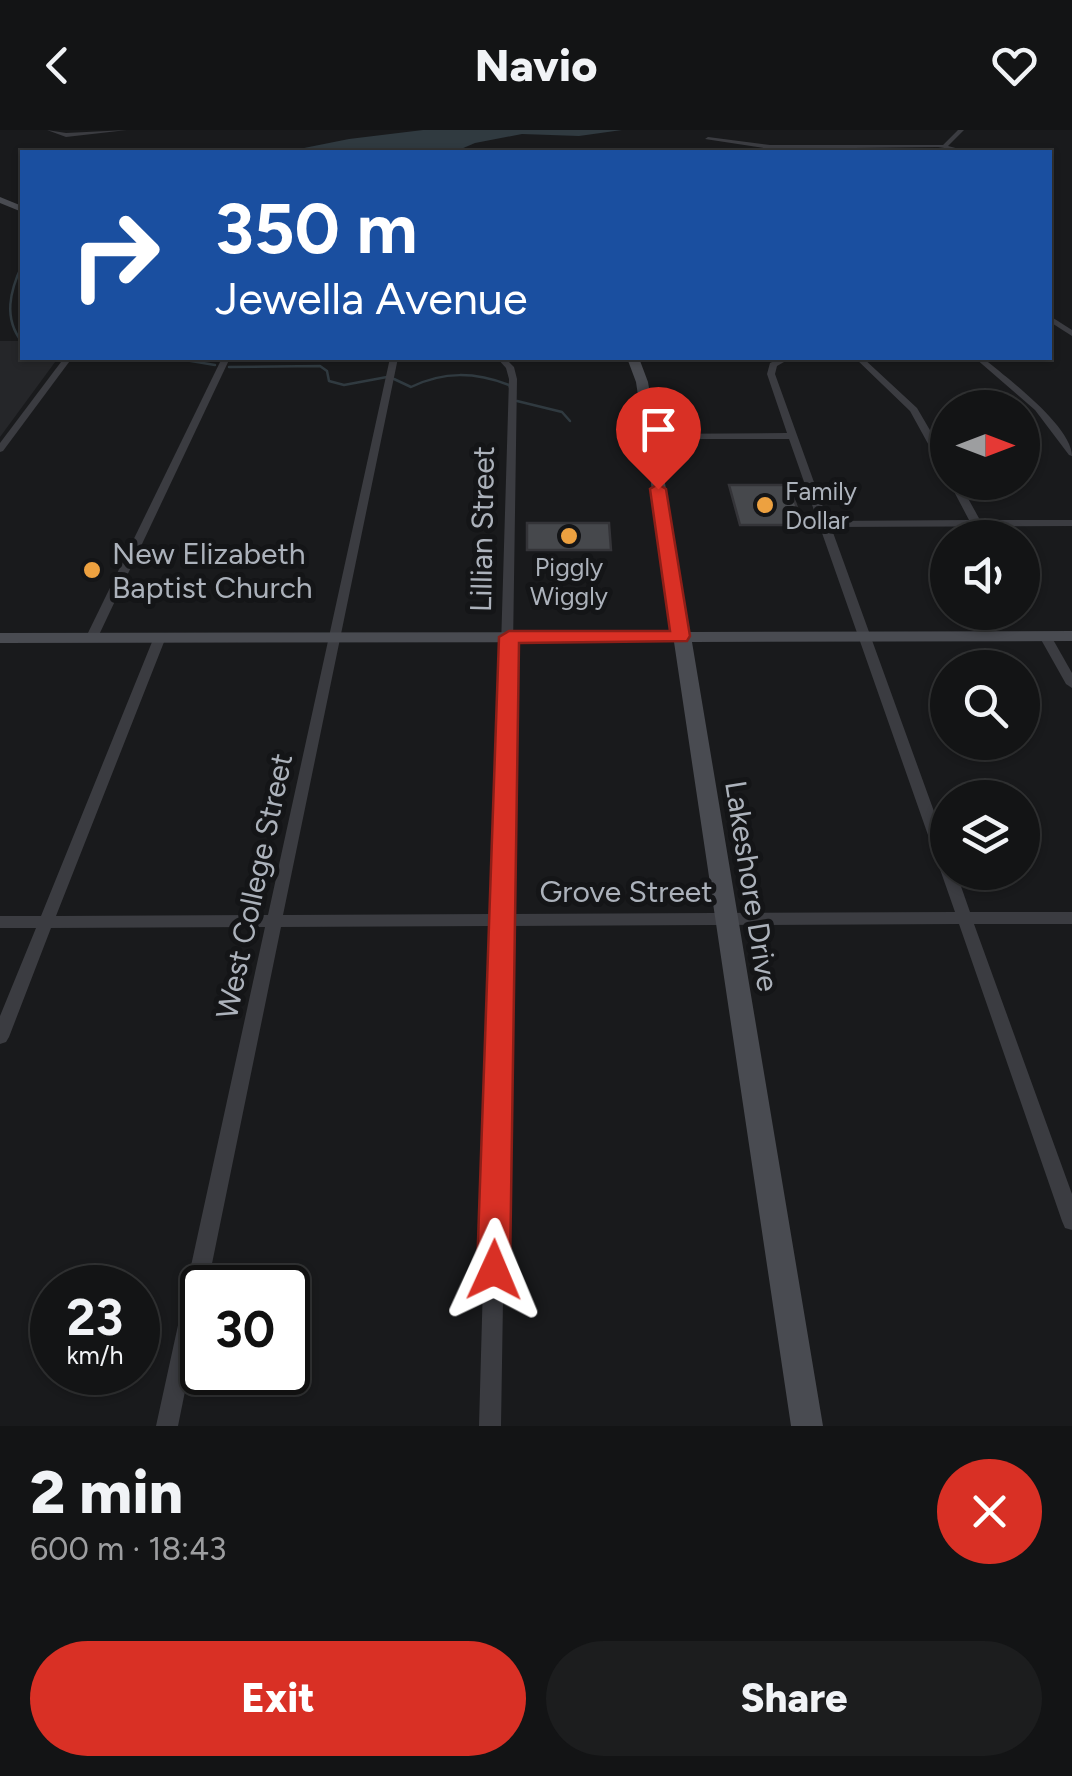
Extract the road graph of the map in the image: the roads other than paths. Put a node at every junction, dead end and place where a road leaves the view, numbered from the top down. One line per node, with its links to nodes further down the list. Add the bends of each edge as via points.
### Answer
1 (50, 130): 4 (street)
2 (124, 130): 4 (street)
3 (961, 130): 6 (street)
4 (71, 134)
5 (708, 139): 7 (street)
6 (944, 146): 7 (street); 8 (street)
7 (767, 150)
8 (960, 150)
9 (67, 360): 20 (street)
10 (225, 360): 34 (street)
11 (394, 360): 31 (street, West College Street)
12 (502, 360): 32 (street, Lillian Street, via 514,379)
13 (635, 360): 17 (main road, Lakeshore Drive)
14 (782, 360): 18 (street, via 770,371)
15 (861, 360): 19 (street, via 914,410)
16 (981, 360): 21 (street, via 1038,408)
17 (650, 436): 18 (street); 26 (main road, Lakeshore Drive)
18 (793, 436): 23 (street)
19 (930, 439)
20 (0, 449)
21 (1072, 454)
22 (1072, 523): 24 (street)
23 (824, 524): 25 (street); 27 (street)
24 (1040, 524)
25 (930, 525)
26 (680, 636): 27 (main road); 32 (main road); 38 (main road, Lakeshore Drive)
27 (864, 636): 28 (main road); 36 (street)
28 (1046, 636): 29 (main road); 35 (street)
29 (1072, 636)
30 (160, 637): 31 (main road); 34 (main road); 42 (street)
31 (335, 637): 32 (main road); 40 (street, West College Street)
32 (509, 637): 37 (street, Lillian Street)
33 (0, 638): 34 (main road)
34 (92, 638)
35 (1072, 684)
36 (963, 917): 38 (street, Grove Street); 39 (street, Grove Street); 44 (street)
37 (503, 918): 38 (street, Grove Street); 40 (street, Grove Street); 46 (street, Lillian Street)
38 (726, 918): 47 (main road, Lakeshore Drive)
39 (1072, 918)
40 (274, 921): 42 (street, Grove Street); 45 (street, West College Street)
41 (0, 922): 42 (street, Grove Street)
42 (46, 922): 43 (street)
43 (0, 1037)
44 (1072, 1221)
45 (166, 1426)
46 (490, 1426)
47 (807, 1426)

